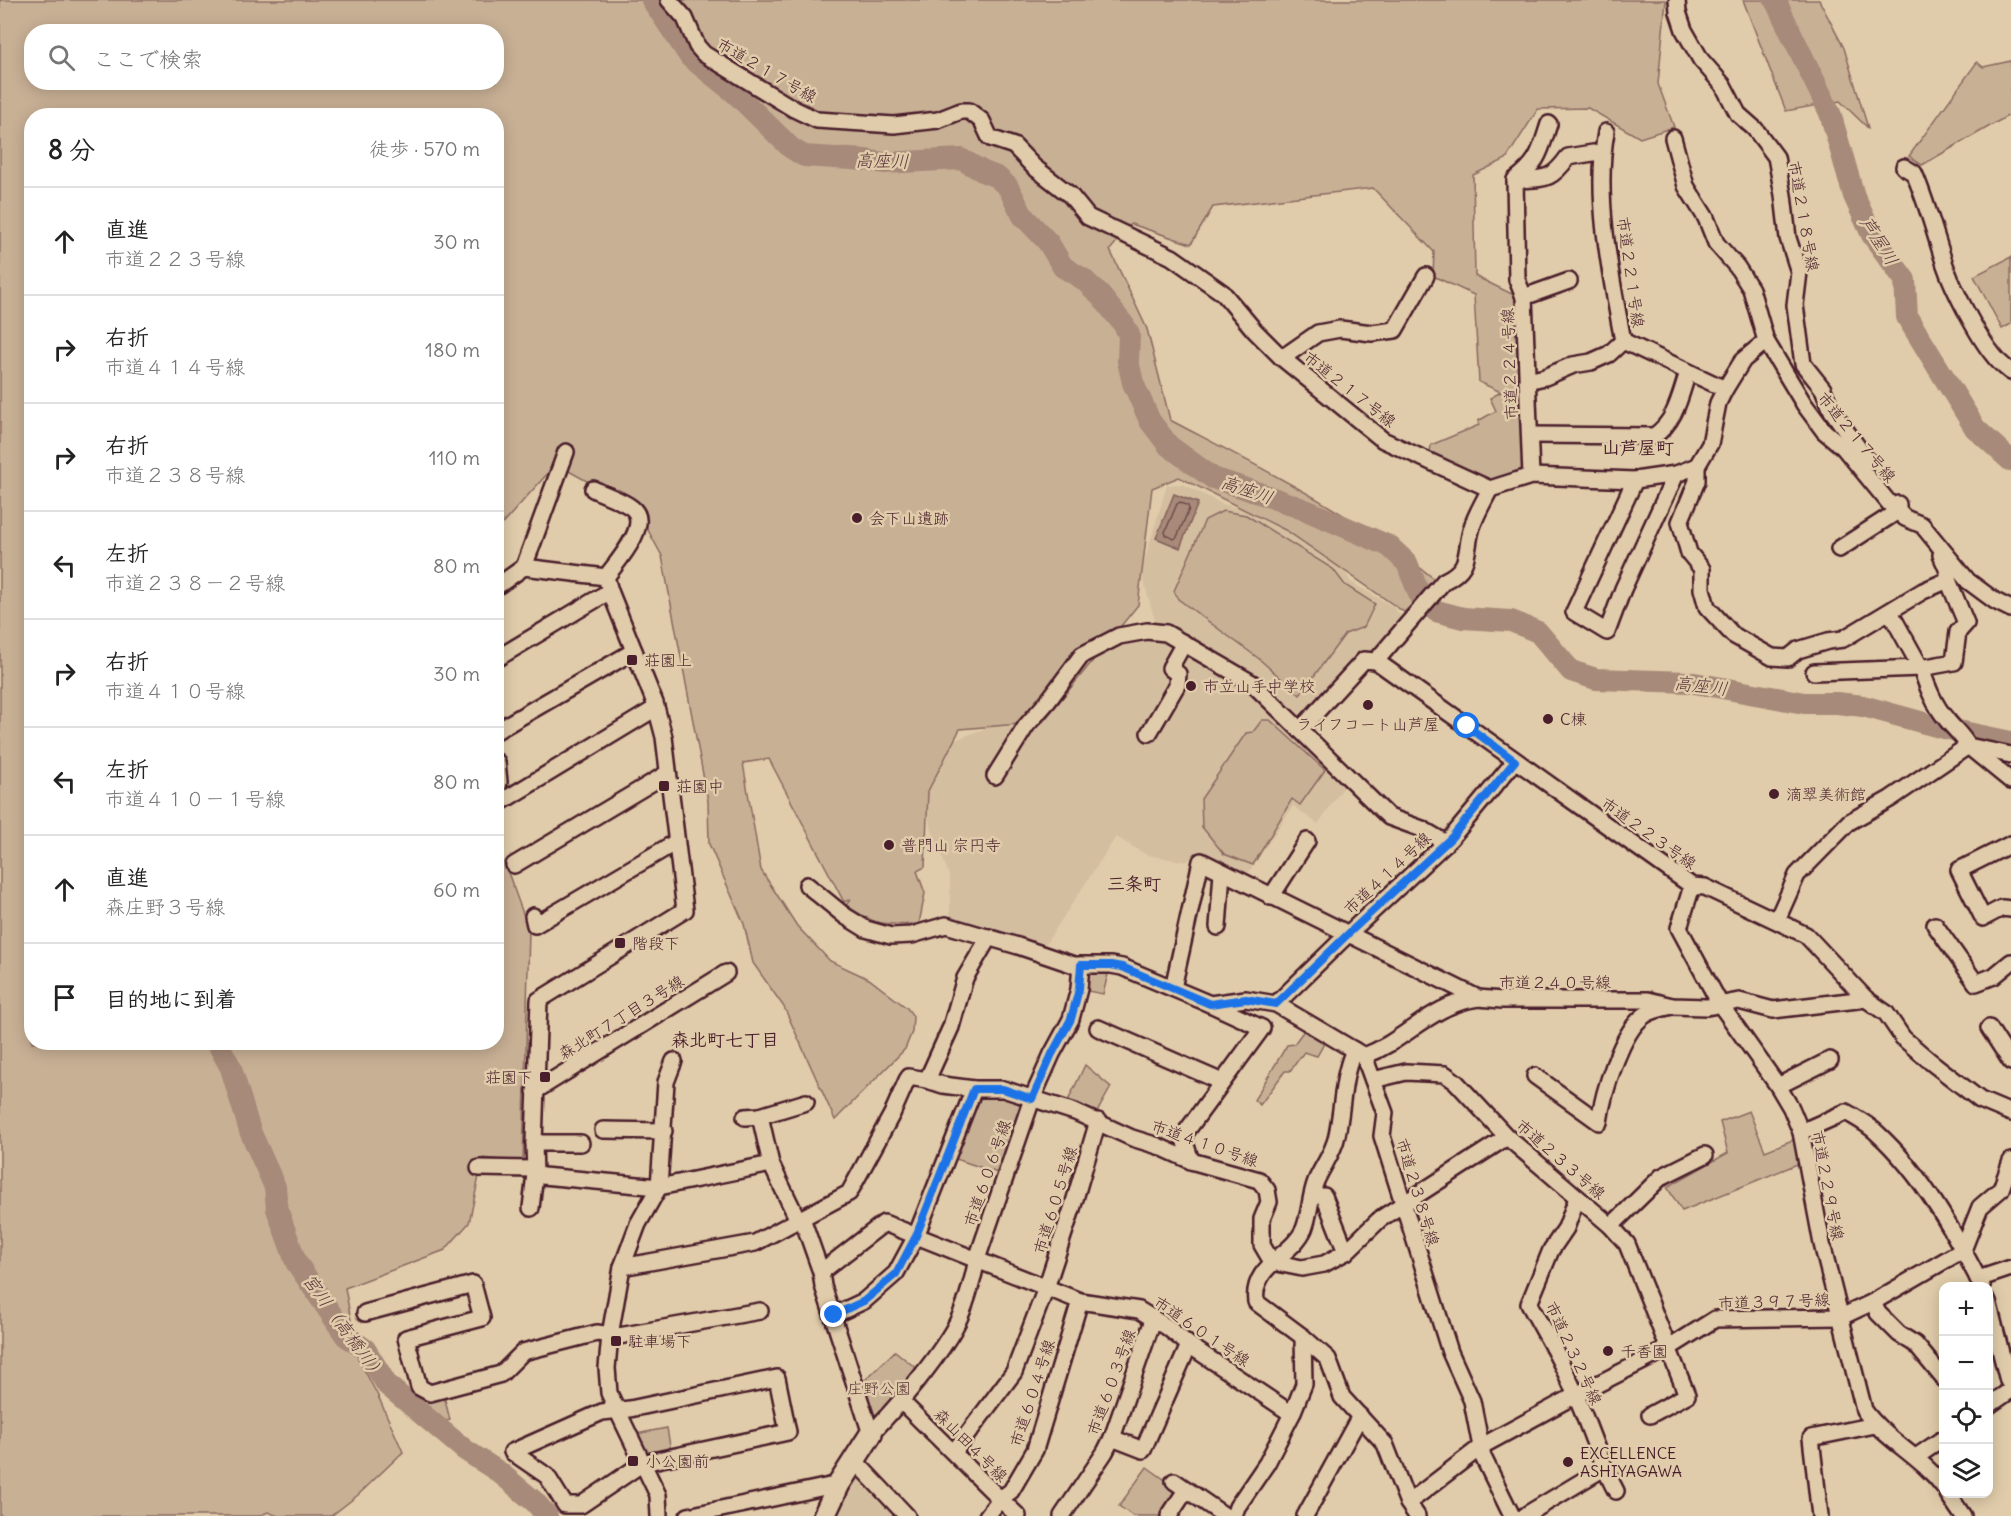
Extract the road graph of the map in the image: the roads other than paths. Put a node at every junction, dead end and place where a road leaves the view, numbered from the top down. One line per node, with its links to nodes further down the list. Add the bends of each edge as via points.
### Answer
1 (669, 0): 15 (street, 市道２１７号線, via 685,18 704,54 817,120 894,125 938,120 969,111 982,121 990,138 1014,146 1070,195 1088,217 1172,257 1223,293)
2 (1677, 0): 29 (street, 市道２１８号線, via 1684,30 1701,60 1723,85 1738,114 1755,129 1776,158 1788,238 1799,272 1795,305 1803,364 1823,388 1832,411 1857,448 1897,498)
3 (1549, 124): 8 (street, via 1539,156 1530,169)
4 (1606, 132): 13 (street, 市道２２１号線, via 1602,187 1610,268)
5 (1673, 138): 14 (street, 市道２１７号線, via 1686,186 1716,243 1752,290)
6 (1593, 153): 8 (street, via 1568,157 1548,177)
7 (1904, 167): 9 (street, via 1914,172)
8 (1515, 176): 12 (street, via 1517,279)
9 (1927, 203): 16 (street, via 1939,219 1951,260 1974,308 1999,351); 18 (street, via 1945,267 1968,314 1994,356)
10 (1426, 276): 15 (street, via 1395,330 1372,333 1340,329 1318,333)
11 (1569, 281): 12 (street, 市道２２４号線)
12 (1524, 297): 19 (street, 市道２２４号線)
13 (1623, 341): 17 (street, 市道２２１号線); 19 (street, via 1609,354 1591,362)
14 (1766, 341): 20 (street, via 1743,360); 29 (street, 市道２１７号線, via 1824,431 1843,447)
15 (1282, 358): 28 (street, 市道２１７号線, via 1383,440)
16 (2011, 363)
17 (1688, 372): 20 (street, 市道２２１号線); 21 (street, via 1673,416 1654,436)
18 (2011, 372)
19 (1527, 381): 21 (street, 市道２２４号線)
20 (1725, 389): 23 (street, via 1710,444)
21 (1530, 435): 25 (street, 市道２２４号線)
22 (566, 452): 32 (street)
23 (1697, 466): 24 (street); 37 (street, via 1697,481 1680,522 1689,553 1702,568 1707,607 1732,635 1772,657 1788,658 1798,650 1843,639)
24 (1676, 474): 26 (street); 26 (street, via 1607,632 1574,612)
25 (1532, 476): 26 (street); 28 (street)
26 (1635, 480)
27 (593, 489): 35 (street, via 632,508 638,517 638,529)
28 (1490, 489): 41 (street, via 1472,527 1468,554 1457,575 1444,581)
29 (1898, 511): 30 (street, 市道２１７号線, via 1922,525); 31 (street)
30 (1936, 544): 33 (street); 36 (street, 市道２１７号線, via 1968,581)
31 (1839, 549)
32 (524, 567): 34 (street); 35 (street)
33 (1948, 580): 37 (street); 42 (street, via 1966,623 1958,632 1954,662)
34 (504, 581)
35 (608, 584): 39 (street, 森北町７丁目３号線); 40 (street)
36 (2011, 609)
37 (1890, 612): 42 (street)
38 (1184, 643): 45 (street, via 1252,683); 46 (street, via 1170,668 1178,674 1177,685); 51 (street, via 1166,633 1147,631 1119,636 1082,655 1026,726)
39 (634, 651): 43 (street, 森北町７丁目３号線); 44 (street)
40 (504, 654)
41 (1376, 662): 45 (street, via 1364,660); 49 (street, 市道２２３号線)
42 (1921, 668): 42 (street, via 1857,671 1846,671 1836,671 1814,672 1826,672 1838,671 1850,671 1862,670 1885,669); 47 (street, via 1927,688 1945,718)
43 (656, 708): 50 (street, 森北町７丁目３号線); 53 (street)
44 (504, 726)
45 (1300, 730): 56 (street, via 1389,817)
46 (1149, 733)
47 (1966, 742): 48 (street); 52 (street); 65 (street, via 1890,799 1849,822 1797,875)
48 (2011, 755)
49 (1515, 761): 56 (street, 市道４１４号線); 60 (street, 市道２２３号線)
50 (668, 773): 55 (street, 森北町７丁目３号線); 58 (street)
51 (995, 776)
52 (2011, 781)
53 (504, 800)
54 (1307, 841): 62 (street)
55 (676, 842): 64 (street, via 535,926); 92 (street, 森北町７丁目３号線, via 685,910 539,1000)
56 (1446, 843): 68 (street, 市道４１４号線)
57 (2011, 844): 63 (street, via 1959,870 1983,918 2002,908)
58 (513, 864)
59 (1222, 872): 62 (street, 市道２４０号線); 67 (street); 73 (street, 市道２４０号線, via 1201,861)
60 (1692, 886): 65 (street, 市道２２３号線, via 1705,887); 78 (street, 市道２２９号線, via 1679,928)
61 (813, 890): 69 (street, via 866,929 891,936 946,925)
62 (1271, 897): 68 (street, 市道２４０号線)
63 (2011, 909)
64 (533, 916)
65 (1777, 920): 75 (street, 市道２２３号線, via 1806,935)
66 (1935, 925): 70 (street, via 1976,983)
67 (1218, 927)
68 (1348, 934): 74 (street, 市道２４０号線); 77 (street, 市道４１４号線)
69 (989, 937): 71 (street); 87 (street, via 965,978 951,1027)
70 (2011, 962)
71 (1081, 965): 73 (street, via 1122,967); 93 (street, 市道６０６号線, via 1071,1019)
72 (726, 973): 92 (street, 森北町７丁目３号線)
73 (1173, 988): 76 (street)
74 (1478, 998): 79 (street, 市道２４０号線, via 1648,1000); 82 (street, via 1460,1000 1436,1011 1383,1049)
75 (1866, 999): 78 (street, 市道２４０号線, via 1773,1010 1739,1001); 95 (street, 市道２２３号線, via 1886,1014 1903,1038 1931,1062 1980,1100)
76 (1210, 1004): 77 (street, via 1246,999); 89 (street, via 1262,1028)
77 (1276, 1004): 82 (street)
78 (1720, 1004): 79 (street, 市道２４０号線); 90 (street, 市道２２９号線)
79 (1672, 1006): 86 (street, via 1646,1014 1634,1024 1614,1064 1599,1122)
80 (1098, 1028): 89 (street)
81 (1989, 1028): 85 (street)
82 (1359, 1053): 88 (street, 市道２３８号線); 120 (street, via 1347,1066 1337,1137 1317,1180 1303,1231)
83 (1830, 1060): 90 (street)
84 (674, 1061): 98 (street, via 666,1082)
85 (2011, 1062)
86 (1535, 1076)
87 (927, 1080): 91 (street, 市道４１０号線); 114 (street, via 909,1077 849,1193)
88 (1373, 1080): 100 (street, 市道２３３号線, via 1406,1072 1445,1074); 112 (street, 市道２３８号線, via 1385,1113 1382,1136)
89 (1222, 1082): 104 (street, via 1183,1136)
90 (1778, 1086): 99 (street, 市道２２９号線)
91 (974, 1089): 93 (street, 市道４１０号線, via 1003,1089); 116 (street)
92 (535, 1091): 101 (street, 森北町７丁目３号線)
93 (1032, 1099): 96 (street, 市道４１０号線); 119 (street, 市道６０６号線)
94 (806, 1102): 106 (street, via 752,1116)
95 (2011, 1113)
96 (1098, 1122): 104 (street, 市道４１０号線); 126 (street, 市道６０５号線)
97 (603, 1130): 98 (street)
98 (664, 1131): 109 (street)
99 (1801, 1132): 117 (street, via 1846,1112 1876,1131 1908,1166); 132 (street, 市道２２９号線, via 1822,1244)
100 (1507, 1137): 111 (street, 市道２３３号線); 112 (street)
101 (534, 1143): 102 (street); 108 (street, 森北町７丁目３号線)
102 (581, 1143)
103 (1705, 1155): 115 (street, via 1660,1177)
104 (1191, 1161): 120 (street, 市道４１０号線, via 1259,1180 1267,1190 1269,1202 1262,1219 1262,1245)
105 (2011, 1161): 117 (street, via 2001,1189 1980,1207)
106 (771, 1164): 109 (street); 114 (street)
107 (479, 1168): 108 (street)
108 (535, 1171): 109 (street, via 543,1176); 113 (street, 森北町７丁目３号線)
109 (660, 1187): 121 (street, via 638,1224)
110 (1324, 1196): 118 (street)
111 (1577, 1198): 115 (street, 市道２３３号線); 142 (street, 市道２３２号線, via 1529,1304)
112 (1404, 1204): 118 (street, via 1380,1219); 153 (street, 市道２３８号線, via 1450,1352 1472,1401)
113 (531, 1208)
114 (800, 1219): 121 (street, via 755,1243); 123 (street)
115 (1611, 1226): 138 (street, 市道２３３号線, via 1627,1244)
116 (916, 1236): 119 (street, 市道６０１号線); 123 (street, 市道６０１号線, via 884,1223); 131 (street, via 896,1274 864,1301)
117 (1963, 1250): 124 (street); 128 (street, 市道３９７号線)
118 (1346, 1252): 120 (street, via 1324,1264 1302,1268)
119 (977, 1259): 126 (street, 市道６０１号線); 143 (street, 市道６０６号線, via 972,1285 950,1336)
120 (1272, 1262): 136 (street, via 1254,1290 1256,1302)
121 (622, 1267): 135 (street)
122 (2011, 1268): 125 (street)
123 (821, 1272): 131 (street)
124 (1979, 1282)
125 (1982, 1282)
126 (1046, 1288): 127 (street, 市道６０１号線); 154 (street, 市道６０５号線, via 1014,1372)
127 (1080, 1301): 134 (street, 市道６０１号線, via 1139,1310); 163 (street, 市道６０４号線, via 1035,1450 1011,1491)
128 (1873, 1302): 132 (street, 市道３９７号線); 139 (street, via 1878,1313 1915,1344)
129 (760, 1311): 135 (street)
130 (365, 1313): 135 (street, via 473,1284 482,1318 405,1338 419,1387 430,1393 501,1374 523,1352 597,1333)
131 (834, 1315): 150 (street)
132 (1841, 1317): 138 (street, 市道３９７号線, via 1715,1319); 149 (street, 市道２２９号線, via 1864,1410)
133 (1993, 1318): 140 (street)
134 (1153, 1320): 137 (street, 市道６０１号線); 151 (street, 市道６０３号線)
135 (610, 1335): 145 (street, via 609,1393)
136 (1303, 1337): 146 (street, via 1304,1384); 148 (street, via 1328,1359 1342,1397)
137 (1189, 1345): 146 (street, 市道６０１号線); 151 (street, via 1143,1450)
138 (1669, 1348): 142 (street, 市道３９７号線); 147 (street, 市道２３３号線, via 1687,1395)
139 (1939, 1373)
140 (2011, 1383)
141 (2011, 1389): 144 (street)
142 (1576, 1395): 153 (street, 市道３９７号線); 158 (street, 市道２３２号線)
143 (901, 1401): 150 (street, 市道６０６号線); 154 (street, 森山田４号線)
144 (1993, 1403)
145 (617, 1410): 157 (street); 157 (street, via 602,1412 512,1452 547,1476 565,1505 581,1505); 157 (street, via 777,1378 788,1431)
146 (1292, 1414): 174 (street)
147 (1650, 1414)
148 (1360, 1416): 164 (street, via 1385,1444); 175 (street)
149 (1875, 1425): 155 (street, 市道２２９号線); 178 (street, via 1810,1438)
150 (871, 1434): 156 (street)
151 (1112, 1438): 171 (street, 市道６０３号線)
152 (1939, 1441): 155 (street)
153 (1482, 1446): 164 (street, 市道３９７号線); 176 (street, 市道２３８号線, via 1483,1456)
154 (954, 1452): 163 (street, 森山田４号線)
155 (1916, 1457): 159 (street, 市道２２９号線)
156 (854, 1460): 160 (street); 168 (street)
157 (643, 1463): 165 (street, via 658,1495)
158 (1604, 1468): 161 (street, 市道２３２号線); 177 (street)
159 (1939, 1482)
160 (838, 1484): 166 (street); 167 (street)
161 (1616, 1491)
162 (1951, 1498): 179 (street)
163 (1000, 1499): 169 (street, 森山田４号線); 170 (street)
164 (1412, 1510)
165 (659, 1516)
166 (688, 1516)
167 (824, 1516)
168 (907, 1516)
169 (987, 1516)
170 (1018, 1516)
171 (1062, 1516)
172 (1169, 1516): 173 (street, via 1180,1486)
173 (1225, 1516)
174 (1234, 1516)
175 (1305, 1516)
176 (1512, 1516)
177 (1524, 1516)
178 (1820, 1516)
179 (1963, 1516)

